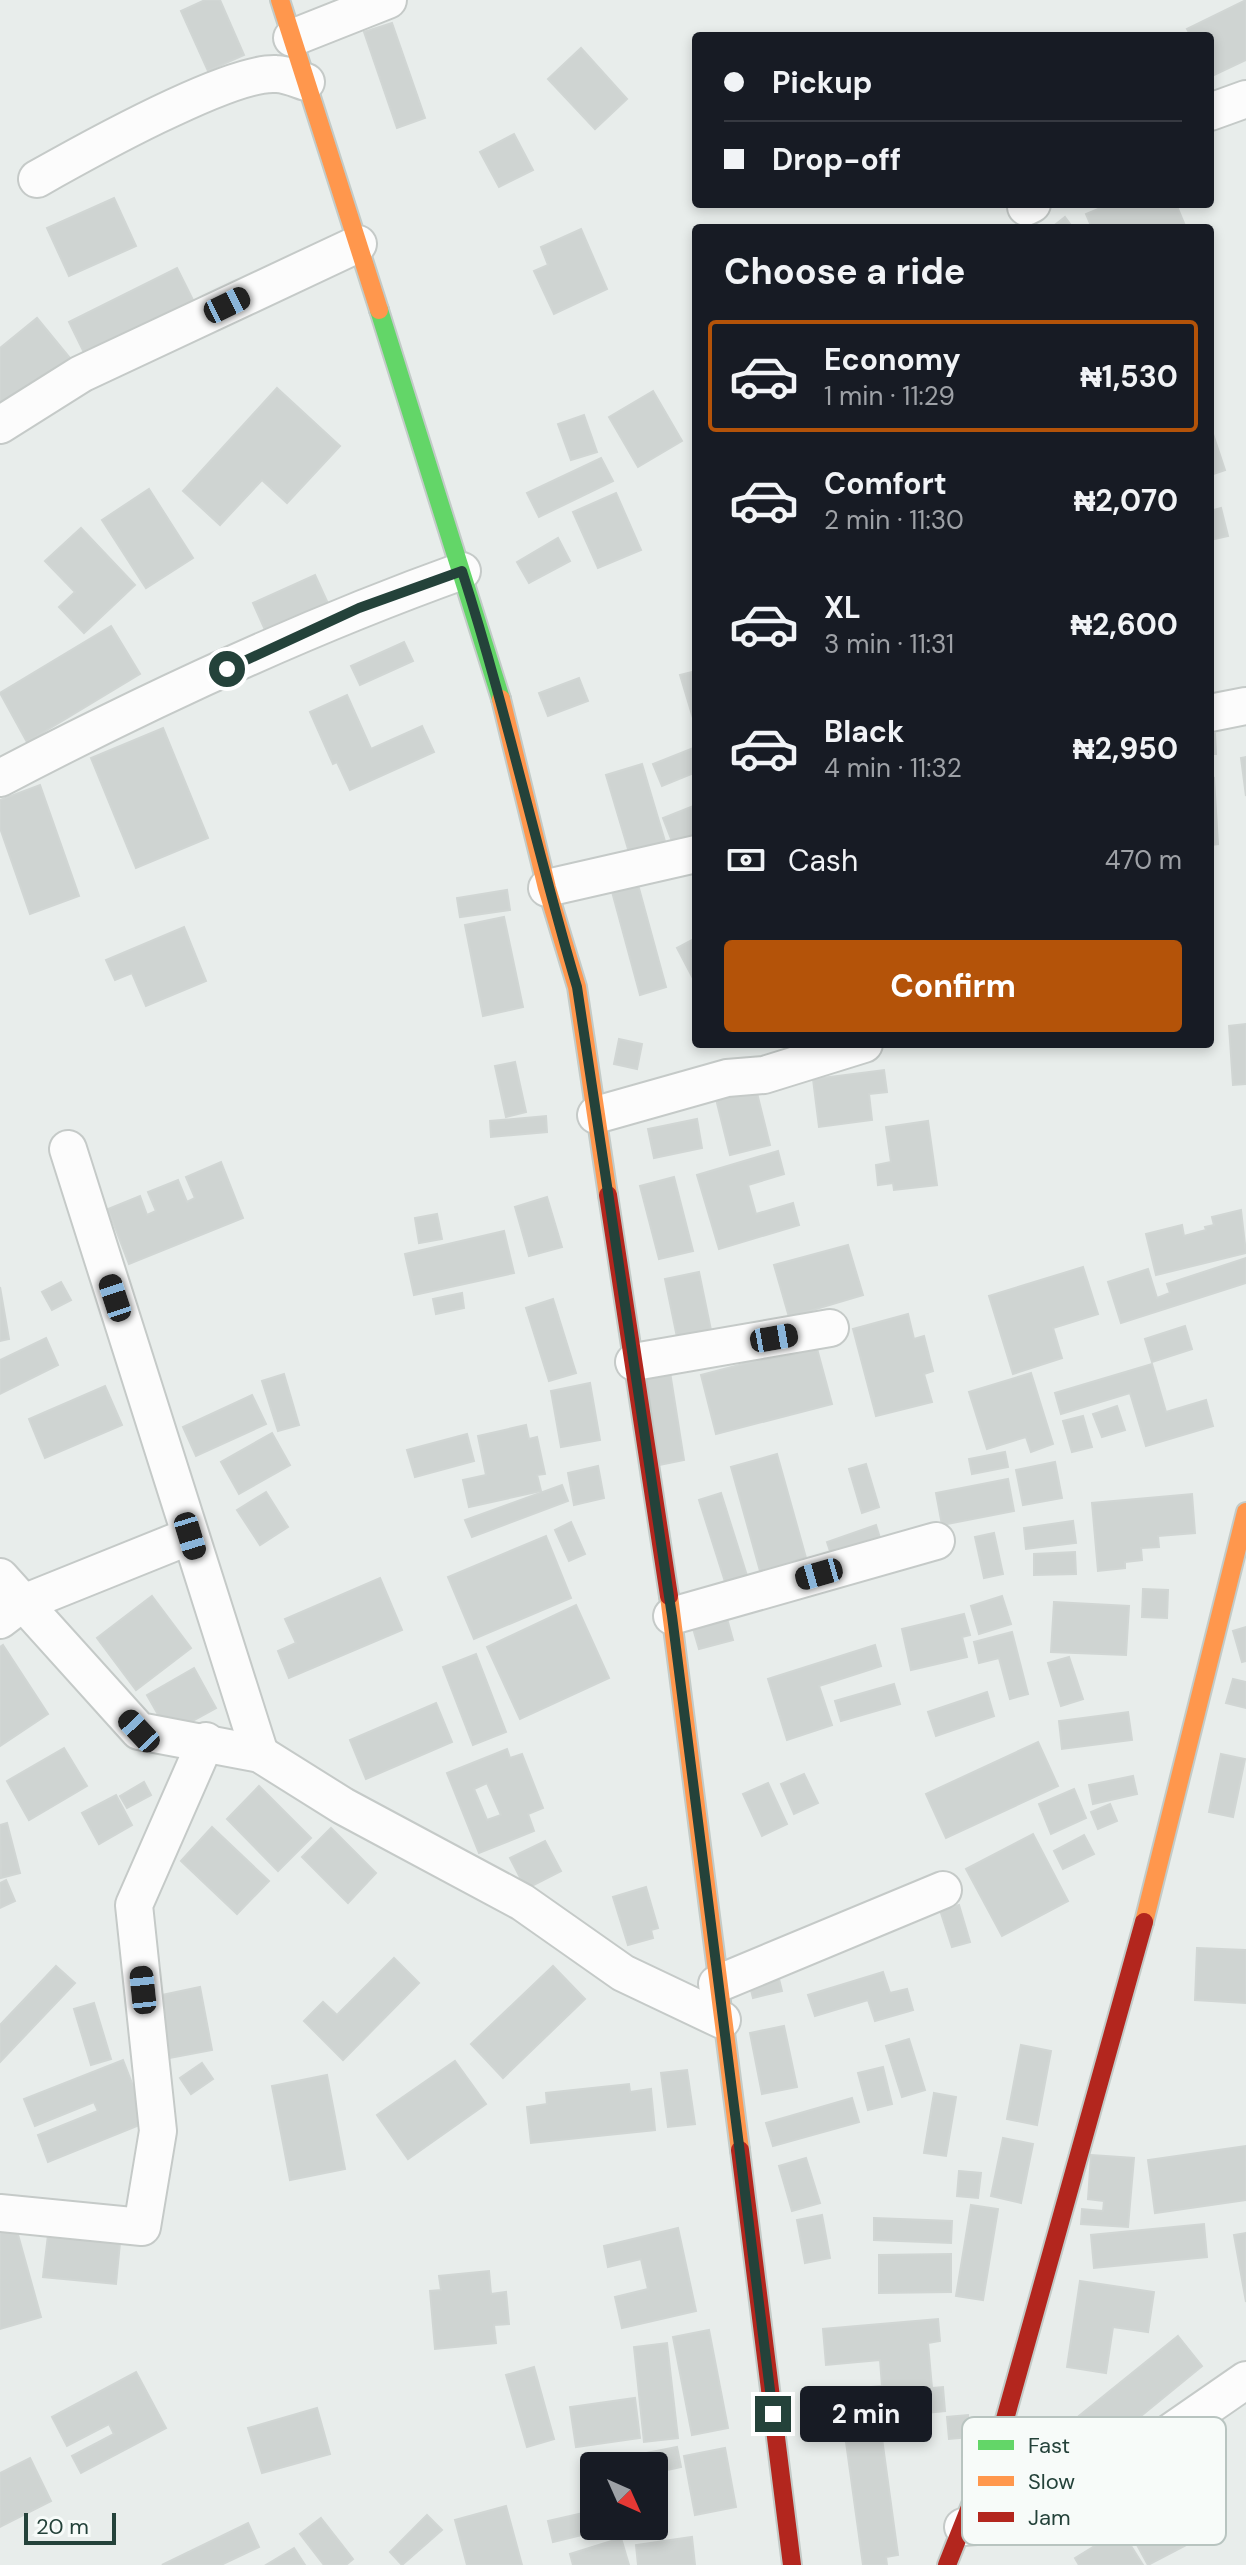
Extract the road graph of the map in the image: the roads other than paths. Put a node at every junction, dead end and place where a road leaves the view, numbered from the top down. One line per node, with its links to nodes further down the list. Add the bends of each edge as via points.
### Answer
1 (280, 0): 3 (main road)
2 (388, 0): 3 (street)
3 (292, 38): 4 (main road)
4 (306, 82): 7 (street, via 277,74 257,76 203,95); 8 (main road)
5 (1246, 99): 6 (street)
6 (1214, 111)
7 (37, 179)
8 (358, 244): 9 (street, via 81,374); 10 (main road)
9 (0, 425)
10 (462, 571): 13 (street, via 359,608 105,723); 15 (main road, via 494,671)
11 (1246, 706): 12 (street)
12 (1214, 712)
13 (0, 778)
14 (692, 855): 15 (street)
15 (547, 888): 17 (main road, via 577,987)
16 (851, 1048): 17 (street)
17 (596, 1115): 20 (main road)
18 (68, 1149): 22 (street)
19 (830, 1328): 20 (street)
20 (634, 1362): 25 (main road)
21 (1246, 1512): 33 (main road, via 1148,1906)
22 (190, 1536): 24 (street); 27 (street)
23 (936, 1541): 25 (street)
24 (7, 1600): 26 (street, via 139,1731)
25 (672, 1616): 29 (main road)
26 (206, 1741): 27 (street); 31 (street, via 134,1905 158,2131 142,2227)
27 (260, 1754): 30 (street, via 343,1806 522,1902 623,1973)
28 (943, 1890): 29 (street)
29 (717, 1984): 30 (main road)
30 (722, 2020): 36 (main road)
31 (0, 2213)
32 (1246, 2380): 34 (street)
33 (1004, 2417)
34 (1193, 2417)
35 (962, 2529): 37 (main road)
36 (792, 2565)
37 (947, 2565)

